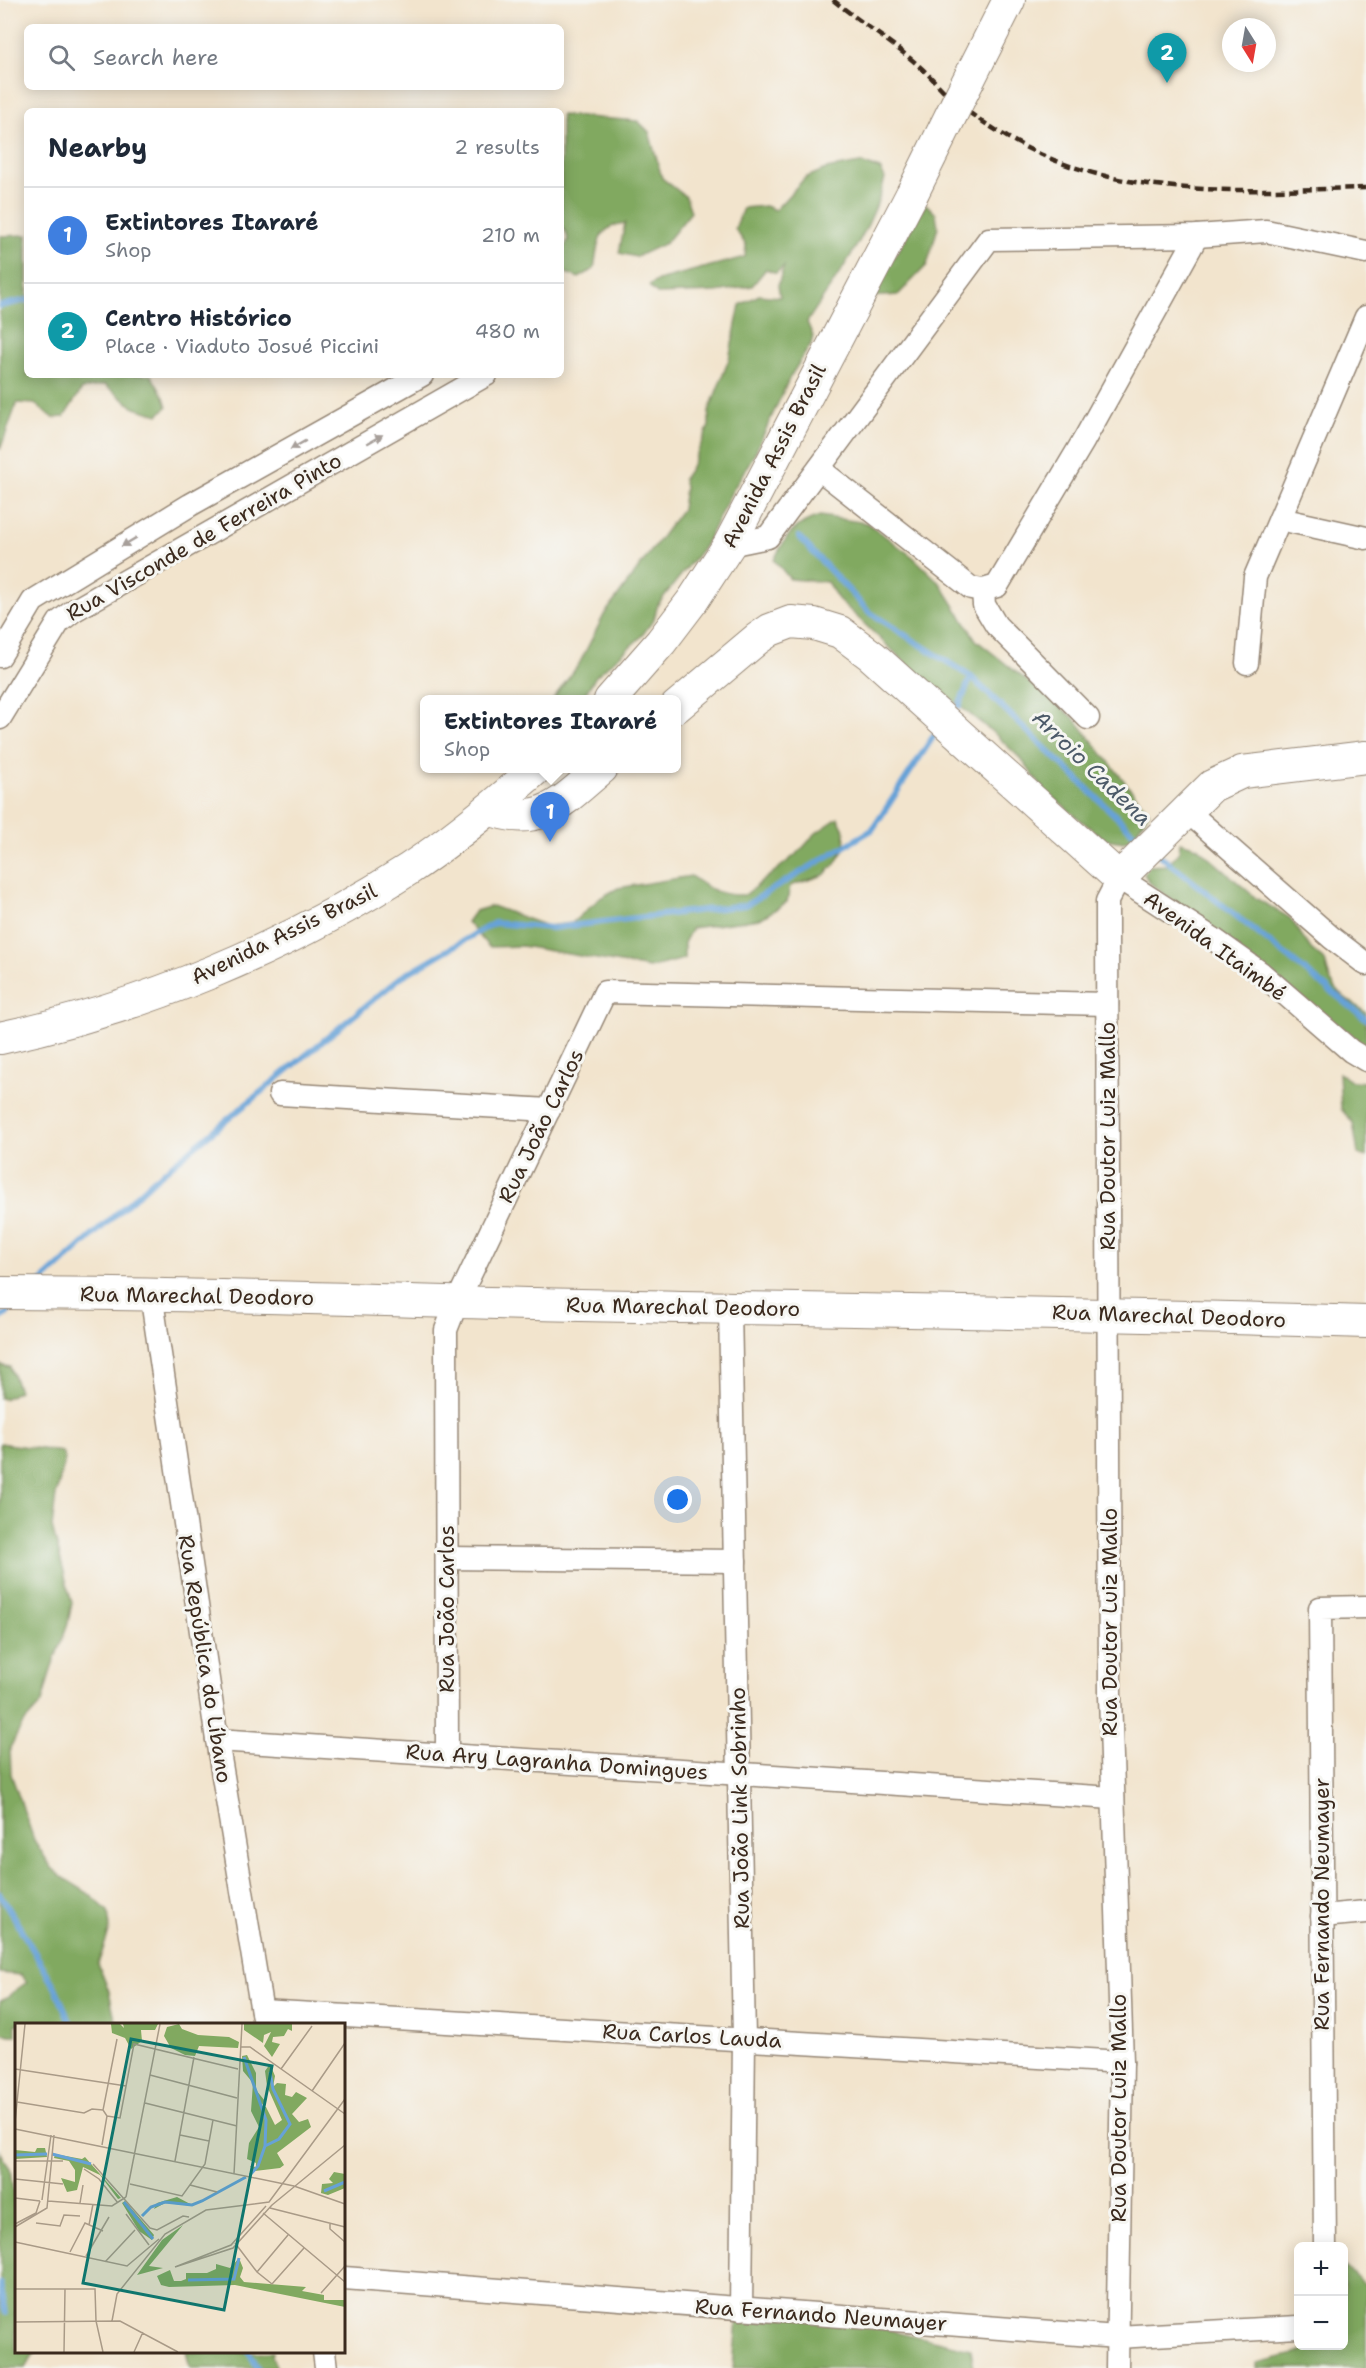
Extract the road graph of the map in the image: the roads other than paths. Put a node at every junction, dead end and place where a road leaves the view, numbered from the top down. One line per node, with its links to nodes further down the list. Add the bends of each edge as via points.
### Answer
1 (1009, 0): 12 (street, Avenida Assis Brasil, bridge)
2 (1197, 236): 3 (street, via 1266,231); 7 (street, via 989,239); 13 (street, via 998,586)
3 (1366, 252)
4 (1366, 317): 9 (street)
5 (417, 378): 8 (street, Rua Visconde de Ferreira Pinto, one-way to 8)
6 (481, 378): 10 (street, Rua Visconde de Ferreira Pinto, one-way to 6)
7 (819, 469): 12 (street, via 768,537); 13 (street, via 971,588)
8 (190, 505): 10 (street); 14 (street, Rua Visconde de Ferreira Pinto, one-way to 14, via 33,601)
9 (1280, 519): 11 (street); 16 (street, via 1255,577)
10 (206, 535): 15 (street, Rua Visconde de Ferreira Pinto, via 73,611 59,622)
11 (1366, 538)
12 (729, 545): 17 (street, Avenida Assis Brasil, via 661,642)
13 (983, 590): 20 (street, via 984,605 996,625)
14 (3, 642): 15 (street)
15 (35, 662): 19 (street, Rua Visconde de Ferreira Pinto)
16 (1247, 663)
17 (614, 695)
18 (681, 703): 26 (street, via 770,630 791,622 840,632)
19 (0, 718)
20 (1088, 718)
21 (1366, 757): 25 (street, via 1242,772 1212,786)
22 (531, 773): 24 (street, Avenida Assis Brasil)
23 (596, 773): 24 (street, via 555,807 524,817)
24 (489, 809): 29 (street, Avenida Assis Brasil, via 389,881 252,953 170,989)
25 (1187, 811): 26 (street); 27 (street)
26 (1124, 874): 28 (street, Rua Doutor Luiz Mallo, via 1107,901); 30 (street, Avenida Itaimbé, via 1261,973)
27 (1366, 964)
28 (1107, 1004): 32 (street, Rua João Carlos, via 605,992); 37 (street, Rua Doutor Luiz Mallo)
29 (0, 1038)
30 (1366, 1060)
31 (280, 1094): 32 (street)
32 (549, 1110): 35 (street, Rua João Carlos)
33 (0, 1293): 34 (street, Rua Marechal Deodoro)
34 (151, 1293): 35 (street, Rua Marechal Deodoro); 42 (street, Rua República do Líbano)
35 (457, 1302): 36 (street, Rua Marechal Deodoro); 39 (street, Rua João Carlos, via 446,1330)
36 (730, 1308): 37 (street, Rua Marechal Deodoro); 40 (street, Rua João Link Sobrinho)
37 (1108, 1313): 38 (street, Rua Marechal Deodoro); 45 (street, Rua Doutor Luiz Mallo)
38 (1366, 1322)
39 (447, 1558): 40 (street); 43 (street, Rua João Carlos)
40 (735, 1561): 44 (street, Rua João Link Sobrinho)
41 (1366, 1607): 47 (street, Rua Fernando Neumayer, via 1320,1608)
42 (217, 1740): 43 (street, Rua Ary Lagranha Domingues); 48 (street, Rua República do Líbano)
43 (447, 1755): 44 (street, Rua Ary Lagranha Domingues)
44 (739, 1774): 45 (street, Rua Ary Lagranha Domingues); 49 (street, Rua João Link Sobrinho)
45 (1113, 1798): 50 (street, Rua Doutor Luiz Mallo)
46 (1366, 1912): 47 (street)
47 (1322, 1916): 51 (street, Rua Fernando Neumayer)
48 (263, 2018): 49 (street, Rua Carlos Lauda)
49 (744, 2039): 50 (street, Rua Carlos Lauda); 53 (street, Rua João Link Sobrinho)
50 (1122, 2062): 55 (street, Rua Doutor Luiz Mallo)
51 (1325, 2242)
52 (345, 2278): 53 (street, Rua Fernando Neumayer)
53 (741, 2309): 55 (street, Rua Fernando Neumayer)
54 (1294, 2327): 55 (street, Rua Fernando Neumayer)
55 (1117, 2337): 58 (street, Rua Doutor Luiz Mallo)
56 (324, 2353): 57 (street)
57 (326, 2368)
58 (1117, 2368)

